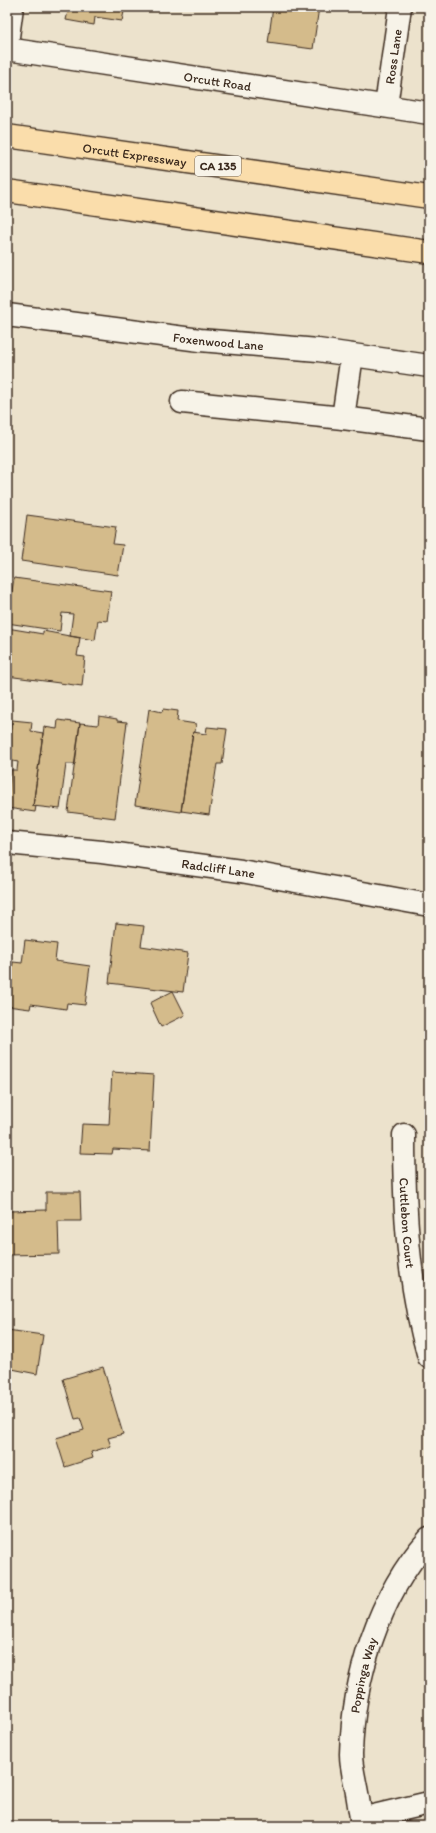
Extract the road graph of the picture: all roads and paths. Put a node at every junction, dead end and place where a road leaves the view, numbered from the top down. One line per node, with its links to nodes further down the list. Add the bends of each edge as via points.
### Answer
1 (12, 7): 3 (street)
2 (400, 7): 5 (street, Ross Lane)
3 (7, 44)
4 (7, 49): 5 (street, Orcutt Road)
5 (386, 106): 6 (street, Orcutt Road)
6 (429, 113)
7 (7, 136): 9 (highway, Orcutt Expressway / CA 135)
8 (7, 191): 10 (highway)
9 (429, 197)
10 (429, 252)
11 (7, 315): 12 (street, Foxenwood Lane, via 200,340)
12 (352, 355): 13 (street, Foxenwood Lane); 15 (street)
13 (429, 366)
14 (182, 402): 15 (street)
15 (343, 418): 16 (street)
16 (429, 429)
17 (7, 843): 18 (street, Radcliff Lane, via 102,852 241,871)
18 (429, 905)
19 (404, 1135): 20 (street, Cuttlebon Court, via 404,1182 410,1255 420,1327)
20 (429, 1357)
21 (429, 1539): 23 (street, Poppinga Way, via 398,1579 364,1664 351,1756)
22 (429, 1803): 23 (street)
23 (362, 1823)

